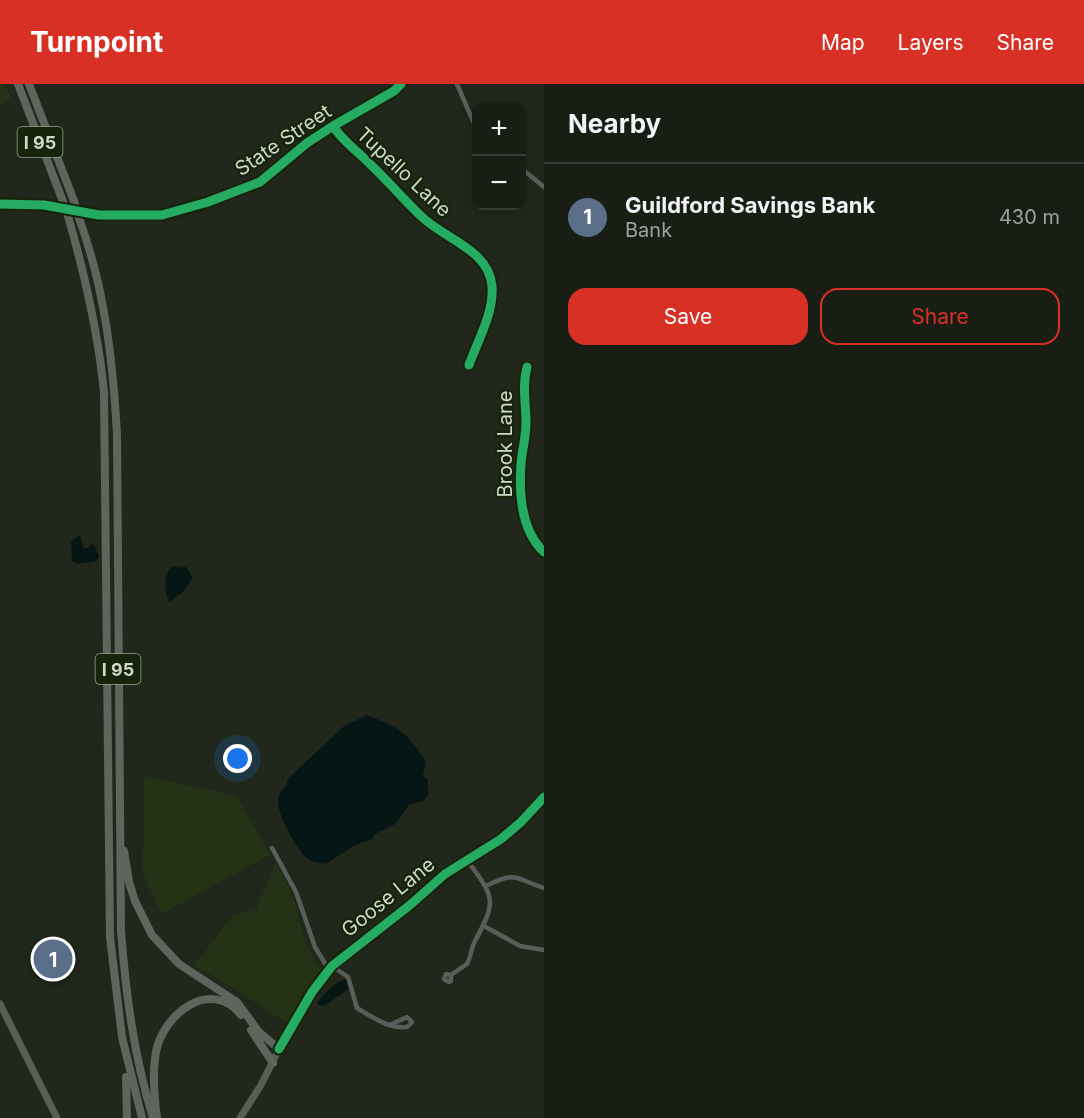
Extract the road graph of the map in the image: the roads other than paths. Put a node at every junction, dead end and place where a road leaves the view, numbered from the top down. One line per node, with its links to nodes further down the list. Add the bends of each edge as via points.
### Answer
1 (15, 84): 27 (highway, I 95, bridge, via 68,216 92,304 100,352 104,392 110,937)
2 (29, 84): 8 (highway, I 95)
3 (35, 84): 8 (highway)
4 (401, 84): 7 (street, State Street)
5 (457, 84): 6 (street)
6 (472, 117)
7 (333, 126): 11 (street, State Street, via 260,182 219,199 162,215 99,215 44,205); 12 (street, Tupello Lane, via 339,137 424,219 476,255 485,267 492,284 491,306)
8 (54, 147): 15 (highway, I 95, bridge, via 88,243 109,336 114,382)
9 (526, 172): 10 (street)
10 (544, 187)
11 (0, 204)
12 (469, 364)
13 (527, 367): 14 (street, Brook Lane, via 525,448 521,463 524,514 532,538)
14 (544, 552)
15 (119, 794): 28 (highway, via 129,882 152,934 179,964 237,1002 259,1032); 33 (highway, I 95, via 125,987 134,1046)
16 (543, 799): 18 (street, Goose Lane, via 501,839)
17 (272, 848): 23 (street, via 296,892 315,947)
18 (467, 860): 19 (street); 23 (street, Goose Lane)
19 (486, 886): 20 (street, via 518,876); 21 (street, via 491,910)
20 (544, 888)
21 (484, 926): 22 (street, via 520,946); 24 (street, via 467,964)
22 (544, 950)
23 (331, 968): 26 (street, via 348,977 357,1008); 28 (street, Goose Lane, via 312,992)
24 (451, 975)
25 (0, 1004): 30 (main road)
26 (390, 1025)
27 (122, 1037): 31 (highway); 32 (highway, I 95)
28 (279, 1049): 29 (main road, Goose Lane)
29 (273, 1063): 33 (highway, via 231,1004 219,999 194,1003 171,1021 156,1050); 34 (main road, Goose Lane)
30 (57, 1118)
31 (127, 1118)
32 (142, 1118)
33 (155, 1118)
34 (240, 1118)

